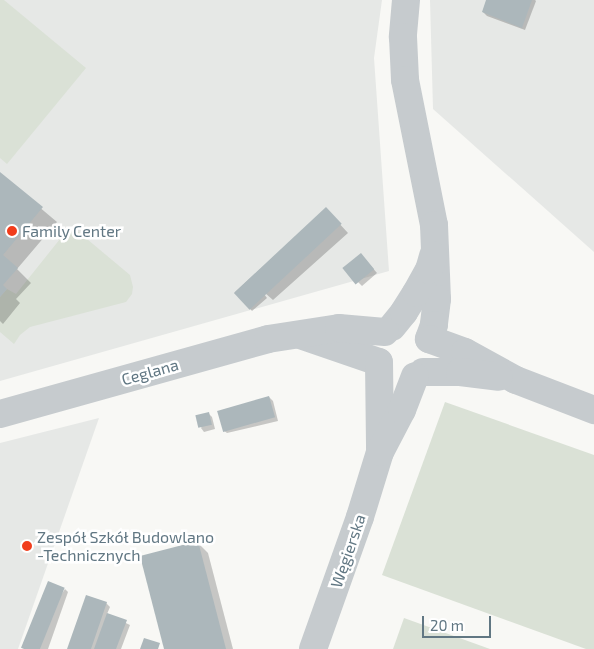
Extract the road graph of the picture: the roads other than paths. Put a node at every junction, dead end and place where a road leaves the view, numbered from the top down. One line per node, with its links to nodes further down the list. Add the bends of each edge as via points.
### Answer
1 (406, 0): 2 (street, via 404,80 430,197)
2 (434, 252): 3 (street, via 429,270 416,293); 5 (street, via 437,299)
3 (388, 329): 4 (street, Ceglana, via 339,328); 5 (street, via 400,324 417,326); 6 (street, via 378,346)
4 (300, 335): 6 (street, Ceglana); 10 (street, Ceglana, via 239,346)
5 (430, 339): 7 (street, via 432,356); 8 (street, via 465,352)
6 (379, 362): 7 (street, via 394,376 405,378); 11 (street, Węgierska)
7 (419, 374): 8 (street, via 460,372); 11 (street, Węgierska)
8 (516, 380): 9 (street)
9 (594, 410)
10 (0, 414)
11 (380, 452): 12 (street, Węgierska)
12 (312, 649)

